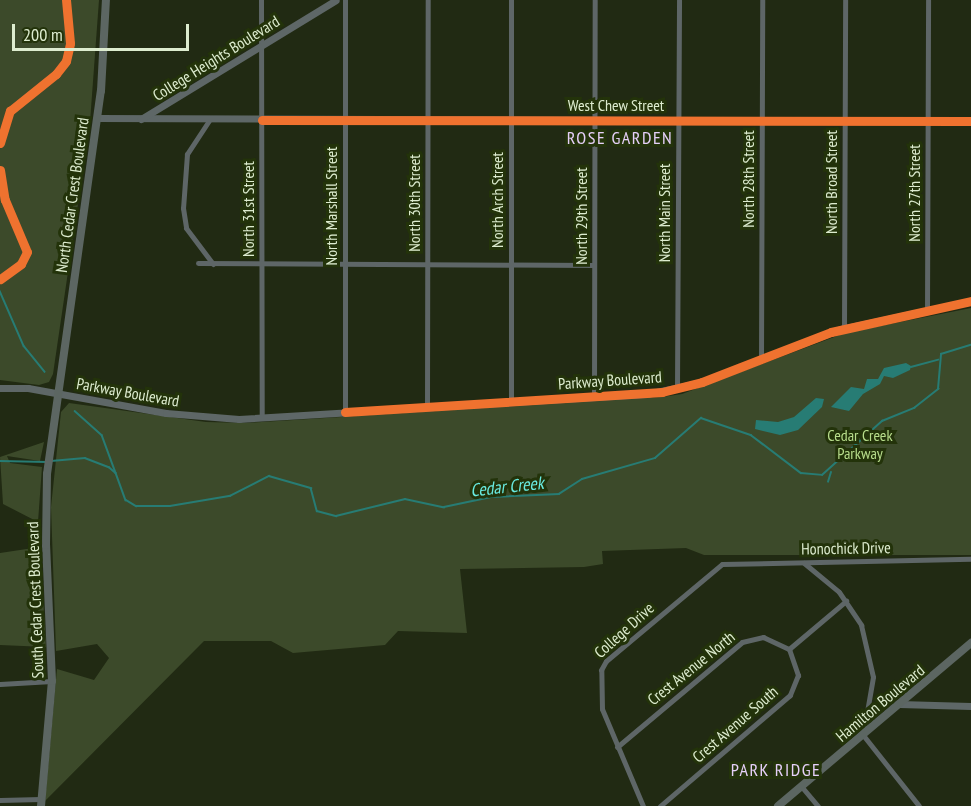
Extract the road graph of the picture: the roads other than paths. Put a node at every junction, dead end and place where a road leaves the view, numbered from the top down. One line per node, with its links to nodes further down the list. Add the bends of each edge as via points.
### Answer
1 (106, 0): 14 (main road, North Cedar Crest Boulevard)
2 (261, 0): 12 (street, North 31st Street)
3 (336, 0): 12 (street, College Heights Boulevard)
4 (345, 0): 19 (street, North Marshall Street)
5 (428, 0): 20 (street, North 30th Street)
6 (511, 0): 21 (street, North Arch Street)
7 (595, 0): 22 (street, North 29th Street)
8 (679, 0): 23 (street, North Main Street)
9 (762, 0): 24 (street, North 28th Street)
10 (845, 0): 25 (street, North Broad Street)
11 (928, 0): 26 (street, North 27th Street)
12 (262, 45): 13 (street, College Heights Boulevard); 18 (street, North 31st Street)
13 (161, 107): 15 (street, College Heights Boulevard); 16 (street)
14 (97, 118): 15 (street, West Chew Street); 41 (main road, North Cedar Crest Boulevard)
15 (141, 119): 16 (street, West Chew Street)
16 (178, 119): 17 (street, West Chew Street)
17 (210, 120): 18 (street, West Chew Street); 29 (street, via 187,154 183,208 186,228)
18 (262, 120): 19 (street, West Chew Street); 30 (street, North 31st Street)
19 (345, 120): 20 (street, West Chew Street); 31 (street, North Marshall Street)
20 (428, 120): 21 (street, West Chew Street); 32 (street, North 30th Street)
21 (511, 120): 22 (street, West Chew Street); 33 (street, North Arch Street)
22 (595, 120): 23 (street, West Chew Street); 34 (street, North 29th Street)
23 (678, 120): 24 (street, West Chew Street); 40 (street, North Main Street)
24 (762, 120): 25 (street, West Chew Street); 38 (street, North 28th Street)
25 (845, 120): 26 (street, West Chew Street); 37 (street, North Broad Street)
26 (928, 121): 27 (street, West Chew Street); 36 (street, North 27th Street)
27 (971, 121)
28 (198, 263): 29 (street)
29 (213, 264): 30 (street)
30 (262, 264): 31 (street); 46 (street, North 31st Street)
31 (344, 265): 32 (street); 45 (street, North Marshall Street)
32 (428, 265): 33 (street); 44 (street, North 30th Street)
33 (511, 265): 34 (street); 43 (street, North Arch Street)
34 (594, 265): 42 (street, North 29th Street)
35 (971, 301): 36 (street, Parkway Boulevard)
36 (927, 314): 37 (street, Parkway Boulevard)
37 (844, 328): 38 (street, Parkway Boulevard)
38 (761, 359): 40 (street, Parkway Boulevard)
39 (0, 388): 41 (street, Parkway Boulevard)
40 (677, 389): 42 (street, Parkway Boulevard)
41 (57, 393): 46 (street, Parkway Boulevard, via 166,413); 53 (main road, South Cedar Crest Boulevard, via 47,474)
42 (594, 396): 43 (street, Parkway Boulevard)
43 (511, 400): 44 (street, Parkway Boulevard)
44 (428, 406): 45 (street, Parkway Boulevard)
45 (345, 412): 46 (street, Parkway Boulevard)
46 (262, 418)
47 (971, 559): 48 (street, Honochick Drive)
48 (802, 562): 49 (street, Honochick Drive); 50 (street)
49 (722, 564): 58 (street, College Drive, via 602,666 602,710)
50 (846, 601): 52 (street); 57 (street, via 861,625 872,663 872,702)
51 (971, 643): 55 (main road, Hamilton Boulevard)
52 (789, 649): 58 (street, Crest Avenue North, via 763,637 742,642); 63 (street, Crest Avenue South, via 798,675 790,695)
53 (52, 681): 54 (street); 61 (main road, South Cedar Crest Boulevard)
54 (0, 684)
55 (899, 704): 56 (street); 57 (main road, Hamilton Boulevard)
56 (971, 706)
57 (863, 735): 59 (main road, Hamilton Boulevard); 66 (street)
58 (617, 747): 62 (street, College Drive)
59 (801, 786): 64 (main road, Hamilton Boulevard); 65 (street)
60 (0, 800): 61 (street)
61 (41, 803)
62 (643, 806)
63 (660, 806)
64 (778, 806)
65 (818, 806)
66 (919, 806)

